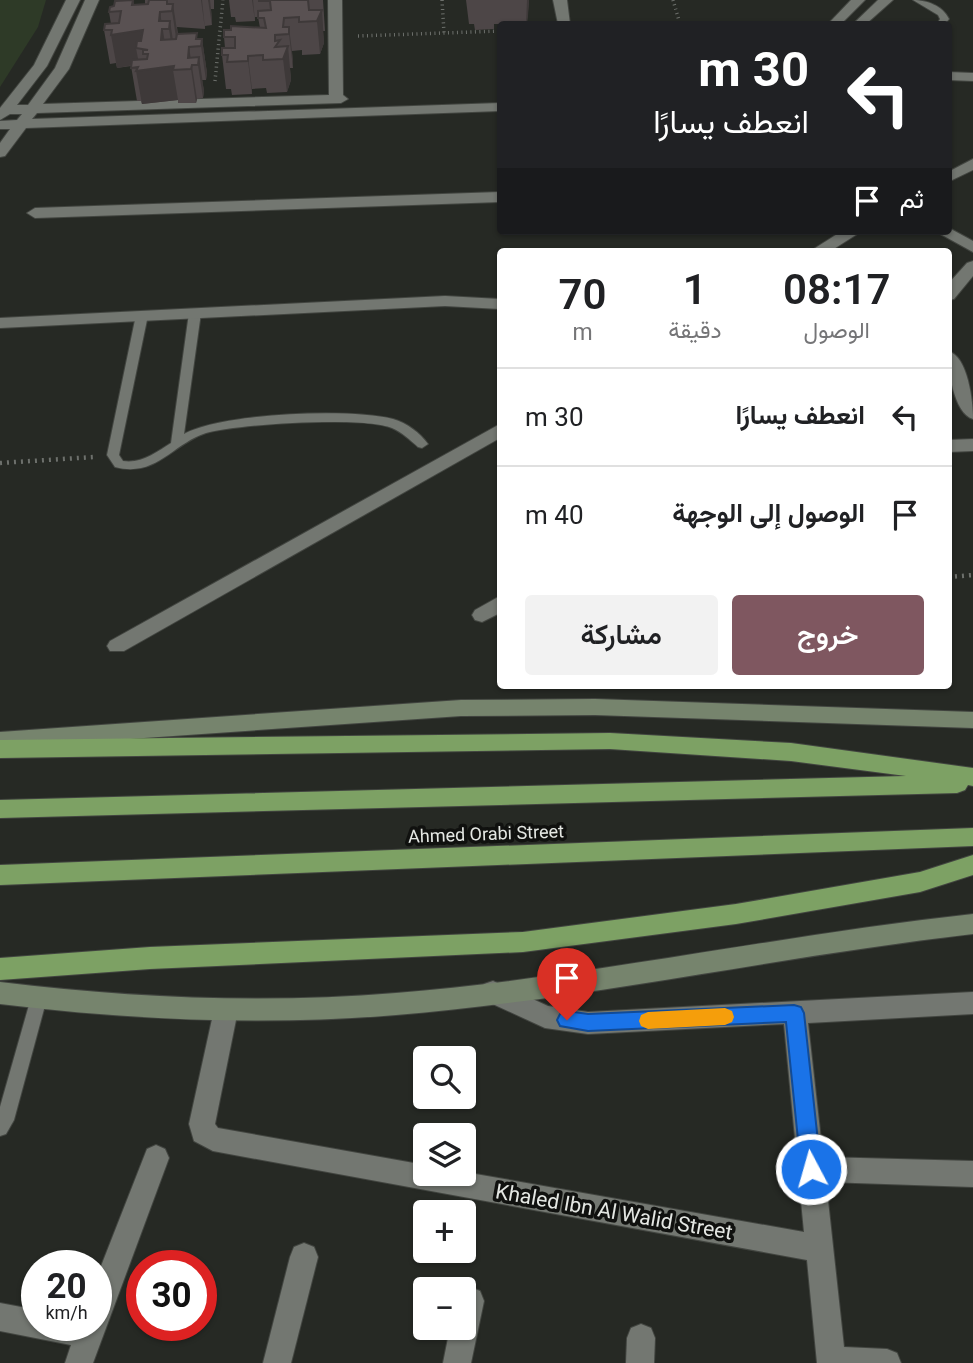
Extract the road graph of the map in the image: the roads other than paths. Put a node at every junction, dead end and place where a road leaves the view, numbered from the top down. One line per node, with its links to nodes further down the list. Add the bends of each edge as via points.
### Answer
1 (74, 0): 19 (street, via 50,50)
2 (92, 0): 18 (street, via 74,47)
3 (335, 0): 15 (street)
4 (560, 0): 8 (street)
5 (858, 0): 9 (street)
6 (886, 0): 10 (street)
7 (917, 0): 11 (lane, via 942,13)
8 (564, 21)
9 (837, 21)
10 (862, 21)
11 (943, 21)
12 (952, 76): 13 (street)
13 (973, 77)
14 (497, 95): 16 (street)
15 (337, 99): 16 (street); 18 (street)
16 (466, 102): 17 (street); 20 (street)
17 (497, 107)
18 (35, 109): 19 (street); 20 (street)
19 (3, 114)
20 (23, 124): 21 (street); 22 (street)
21 (0, 125)
22 (0, 153)
23 (973, 164): 24 (street)
24 (952, 176)
25 (497, 197): 26 (street)
26 (35, 213)
27 (847, 235): 30 (street)
28 (950, 235): 29 (street)
29 (973, 247)
30 (824, 248)
31 (973, 266): 32 (street)
32 (952, 290)
33 (497, 304): 34 (street, via 466,300)
34 (195, 313): 35 (street); 40 (lane)
35 (142, 315): 36 (street); 40 (lane, via 113,455 119,464 136,466)
36 (0, 323)
37 (952, 365): 38 (street)
38 (973, 413)
39 (497, 432): 46 (street)
40 (177, 444): 41 (lane, via 231,423 360,420 393,424)
41 (422, 444)
42 (973, 445): 43 (street)
43 (952, 446)
44 (497, 605): 45 (street)
45 (482, 615)
46 (117, 646)
47 (973, 720): 48 (street, via 595,707 461,708)
48 (0, 740)
49 (0, 749): 50 (highway, via 610,741 791,752)
50 (973, 777)
51 (973, 783): 52 (highway, Ahmed Orabi Street)
52 (0, 809)
53 (973, 837): 55 (highway, Ahmed Orabi Street)
54 (973, 865): 57 (highway, via 920,882 736,914 523,942)
55 (0, 876)
56 (973, 924): 58 (street)
57 (0, 969)
58 (492, 992): 62 (street, via 326,1009); 63 (street, via 545,1017 588,1023)
59 (0, 993): 60 (street)
60 (39, 998): 62 (street, via 85,1005); 64 (lane)
61 (973, 1003): 63 (street)
62 (226, 1010): 68 (street, Khaled Ibn Al Walid Street, via 202,1124 203,1132 213,1139)
63 (794, 1013): 66 (street)
64 (0, 1128)
65 (156, 1158): 70 (street)
66 (811, 1169): 67 (street); 68 (street)
67 (973, 1174)
68 (820, 1249): 75 (street)
69 (304, 1257): 77 (street)
70 (112, 1275)
71 (0, 1317): 72 (street)
72 (21, 1321)
73 (462, 1340): 78 (street)
74 (87, 1341): 76 (street)
75 (831, 1362): 79 (street)
76 (79, 1363)
77 (277, 1363)
78 (457, 1363)
79 (887, 1363)

